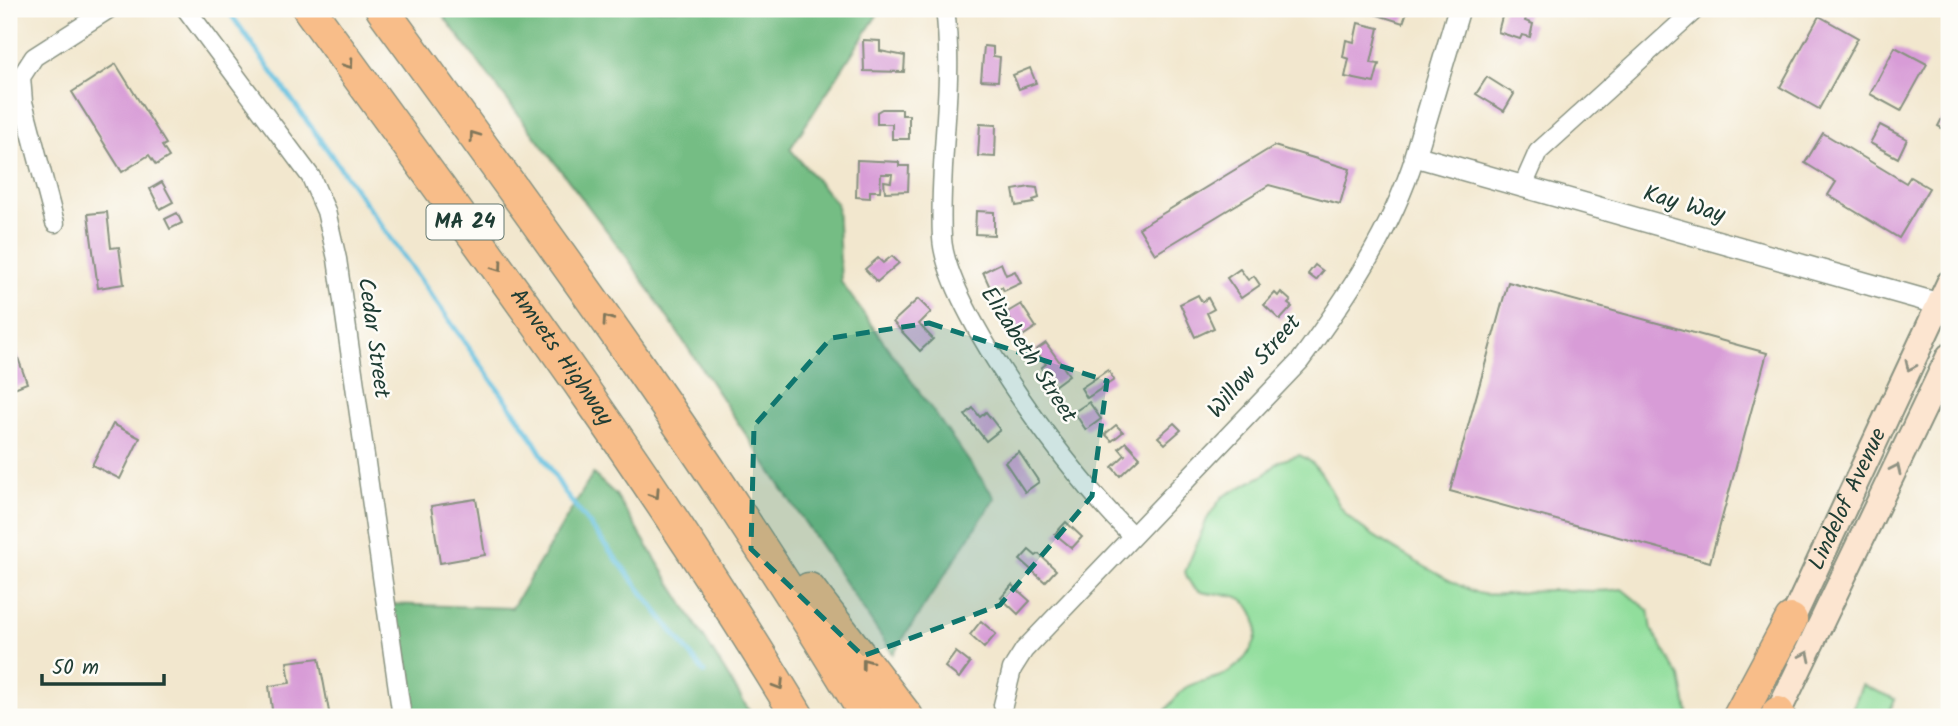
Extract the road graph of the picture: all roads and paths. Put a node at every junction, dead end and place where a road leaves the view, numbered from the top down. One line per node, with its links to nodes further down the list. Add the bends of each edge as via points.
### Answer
1 (109, 9): 10 (street, via 34,57 21,77 23,102)
2 (186, 9): 18 (street, Cedar Street, via 304,167 326,211 337,259)
3 (309, 9): 19 (highway, Amvets Highway / MA 24, one-way to 19, via 579,381)
4 (382, 9): 13 (highway, MA 24, one-way to 4)
5 (945, 9): 14 (street, Elizabeth Street, via 942,229 948,265 972,318 1014,387 1096,499)
6 (1459, 9): 8 (street, Willow Street)
7 (1696, 9): 9 (street, via 1538,152)
8 (1415, 156): 9 (street, Kay Way); 14 (street, Willow Street, via 1395,212 1334,315 1276,388)
9 (1522, 186): 11 (street, Kay Way)
10 (55, 223)
11 (1947, 301): 15 (main road, Lindelof Avenue, one-way to 15)
12 (1949, 356): 17 (main road, Lindelof Avenue, one-way to 12)
13 (647, 376): 20 (highway, MA 24); 21 (highway, one-way to 13)
14 (1132, 535): 16 (street, Willow Street, via 1024,650 1012,669)
15 (1791, 620): 17 (main road, Lindelof Avenue); 22 (highway)
16 (1003, 705)
17 (1770, 716)
18 (402, 717)
19 (798, 717)
20 (867, 717)
21 (907, 717)
22 (1739, 717)

